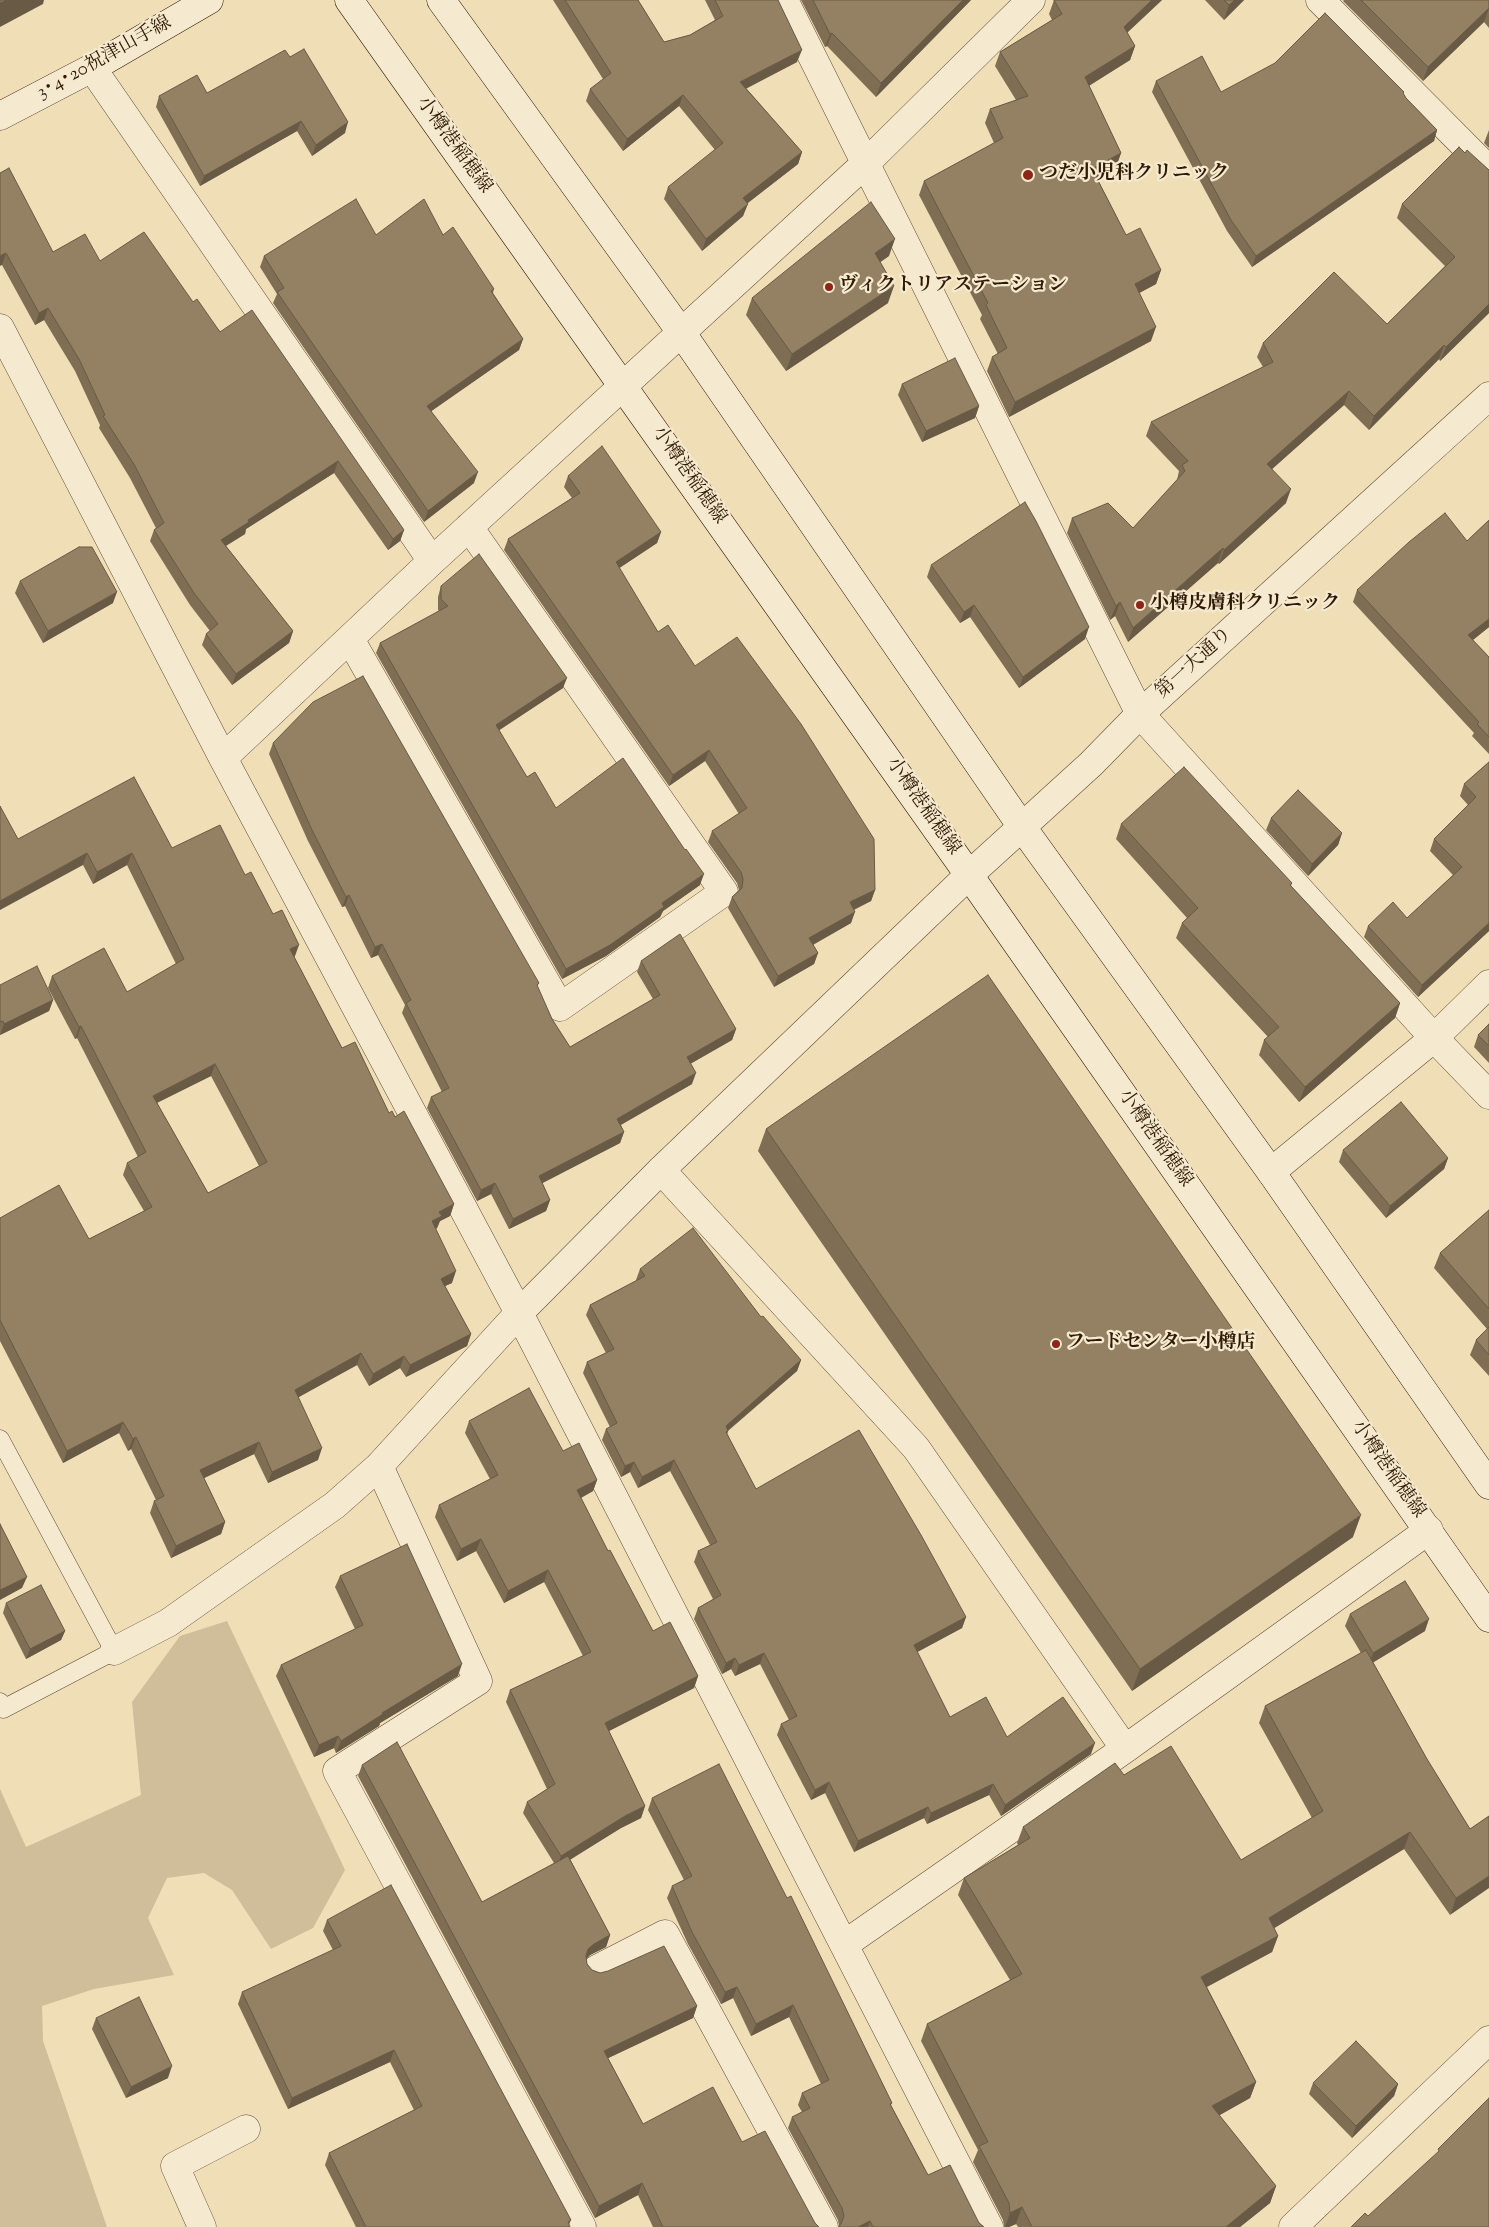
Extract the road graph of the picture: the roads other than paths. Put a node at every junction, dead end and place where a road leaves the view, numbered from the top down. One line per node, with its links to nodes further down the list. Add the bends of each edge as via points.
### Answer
1 (209, 0): 7 (street, 3･4･20祝津山手線)
2 (349, 0): 13 (street, 小樽港稲穂線)
3 (441, 0): 12 (street)
4 (784, 0): 9 (street)
5 (1031, 0): 9 (street)
6 (1320, 0): 10 (street)
7 (92, 68): 8 (street, 3･4･20祝津山手線); 16 (street)
8 (0, 116)
9 (866, 163): 12 (street); 18 (street)
10 (1489, 170)
11 (0, 328): 19 (street)
12 (681, 332): 13 (street); 20 (street)
13 (624, 385): 15 (street); 21 (street, 小樽港稲穂線)
14 (1489, 396): 18 (street, 第一大通り)
15 (469, 527): 16 (street); 17 (street, via 724,892 560,1007)
16 (432, 561): 17 (street)
17 (350, 639): 19 (street)
18 (1140, 714): 20 (street, 第一大通り); 23 (street)
19 (223, 758): 27 (street)
20 (1022, 827): 21 (street, 第一大通り); 26 (street)
21 (969, 875): 25 (street, 第一大通り); 31 (street, 小樽港稲穂線)
22 (1489, 984): 23 (street)
23 (1434, 1038): 24 (street); 26 (street)
24 (1489, 1095)
25 (661, 1170): 27 (street, 第一大通り); 35 (street, via 916,1448)
26 (1271, 1172): 30 (street)
27 (519, 1313): 29 (street, 第一大通り); 36 (street)
28 (0, 1440): 33 (lane)
29 (379, 1466): 33 (street, 第一大通り, via 335,1505 168,1623); 41 (street, via 478,1682 337,1771)
30 (1489, 1484)
31 (1429, 1530): 32 (street, 小樽港稲穂線); 35 (street)
32 (1489, 1618)
33 (114, 1651): 34 (lane, via 4,1709)
34 (0, 1702)
35 (1126, 1749): 36 (street)
36 (845, 1944): 43 (street)
37 (597, 1968): 42 (street, via 665,1934)
38 (1489, 2040): 44 (street)
39 (246, 2130): 40 (street, via 175,2166)
40 (202, 2227)
41 (582, 2227)
42 (824, 2227)
43 (989, 2227)
44 (1294, 2227)

